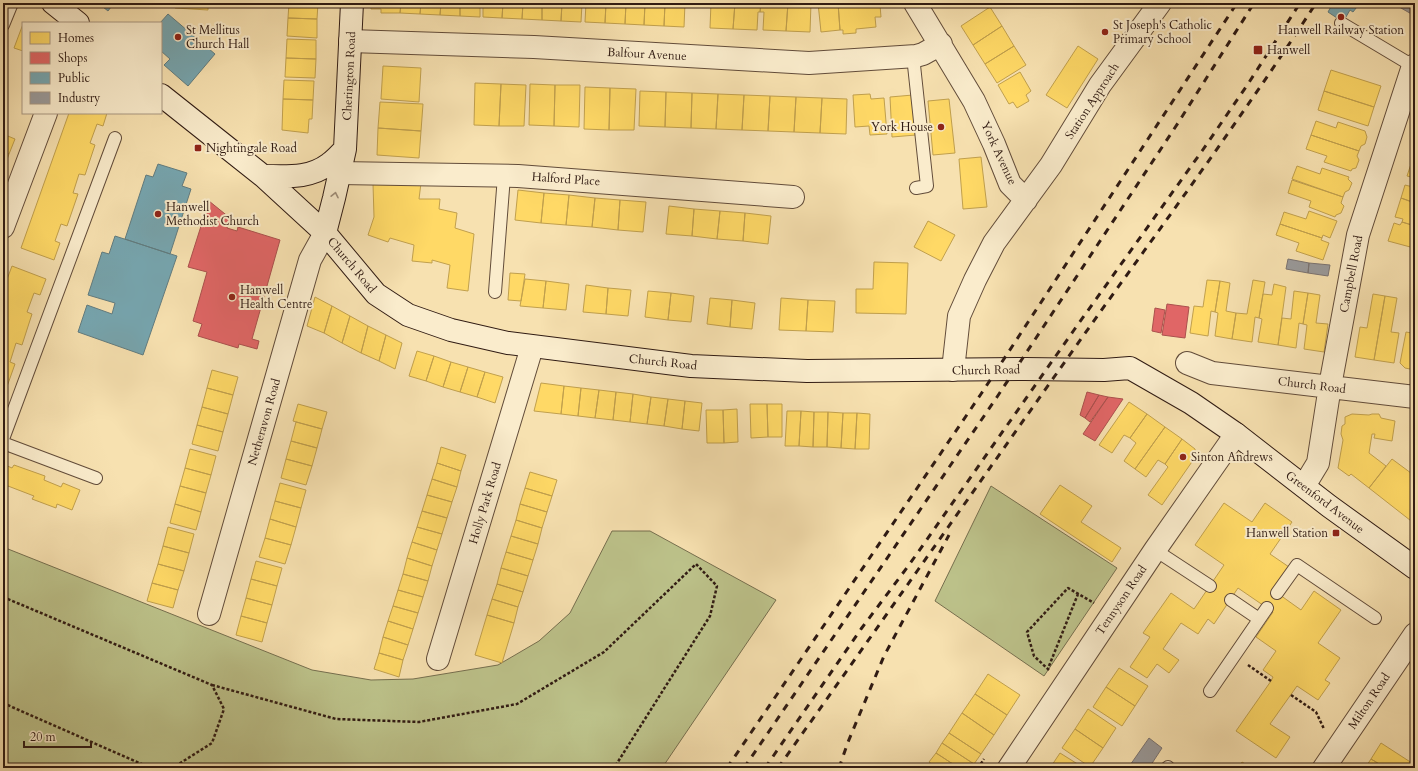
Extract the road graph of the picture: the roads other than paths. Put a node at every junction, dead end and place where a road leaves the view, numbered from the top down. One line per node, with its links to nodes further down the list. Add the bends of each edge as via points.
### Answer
1 (12, 3): 8 (lane)
2 (53, 3): 6 (street)
3 (352, 3): 9 (street, Cherington Road)
4 (915, 3): 10 (street, York Avenue)
5 (1160, 3): 22 (street, Station Approach, via 1100,85 1051,165)
6 (77, 22)
7 (1340, 22): 12 (lane)
8 (3, 25)
9 (350, 41): 11 (street, Balfour Avenue, via 534,47 809,63); 16 (street, Cherington Road)
10 (941, 44): 11 (street, Balfour Avenue); 22 (street, York Avenue, via 974,101 1010,184)
11 (914, 56): 20 (lane, via 927,186)
12 (1414, 66): 29 (street, Campbell Road, via 1358,235)
13 (162, 96): 18 (street, Church Road)
14 (46, 114): 23 (street)
15 (115, 138): 32 (lane)
16 (345, 149): 17 (street, Cherington Road); 18 (street, via 329,164 310,174)
17 (339, 173): 19 (street, Halford Place); 24 (street, Cherington Road, one-way to 17)
18 (263, 176): 24 (street, Church Road)
19 (504, 176): 21 (street, Halford Place); 25 (lane)
20 (916, 188)
21 (793, 197)
22 (1026, 200): 28 (street, via 994,243 959,316)
23 (3, 227)
24 (325, 233): 26 (street, Church Road, via 376,294 408,315 451,330); 42 (street, Netheravon Road, via 310,260)
25 (495, 292)
26 (532, 347): 28 (street, Church Road, via 691,366 807,371); 46 (street, Holly Park Road)
27 (1187, 363): 29 (street, Church Road, via 1212,373)
28 (953, 370): 31 (street, Church Road, via 1130,368 1191,403)
29 (1330, 386): 30 (street, Church Road); 35 (street, Campbell Road, via 1318,462)
30 (1415, 397)
31 (1236, 434): 35 (street, Greenford Avenue); 36 (street, Tennyson Road)
32 (3, 439)
33 (3, 443): 34 (lane)
34 (96, 478)
35 (1304, 486): 37 (street, Greenford Avenue)
36 (1155, 550): 38 (lane); 49 (street, Tennyson Road)
37 (1415, 568)
38 (1210, 586)
39 (1277, 593): 43 (lane, via 1297,565)
40 (1231, 600): 44 (lane)
41 (1267, 608): 44 (lane)
42 (209, 614)
43 (1375, 618)
44 (1259, 619): 47 (lane)
45 (1415, 634): 48 (street, Milton Road)
46 (438, 659)
47 (1210, 691)
48 (1330, 760)
49 (1009, 768)

